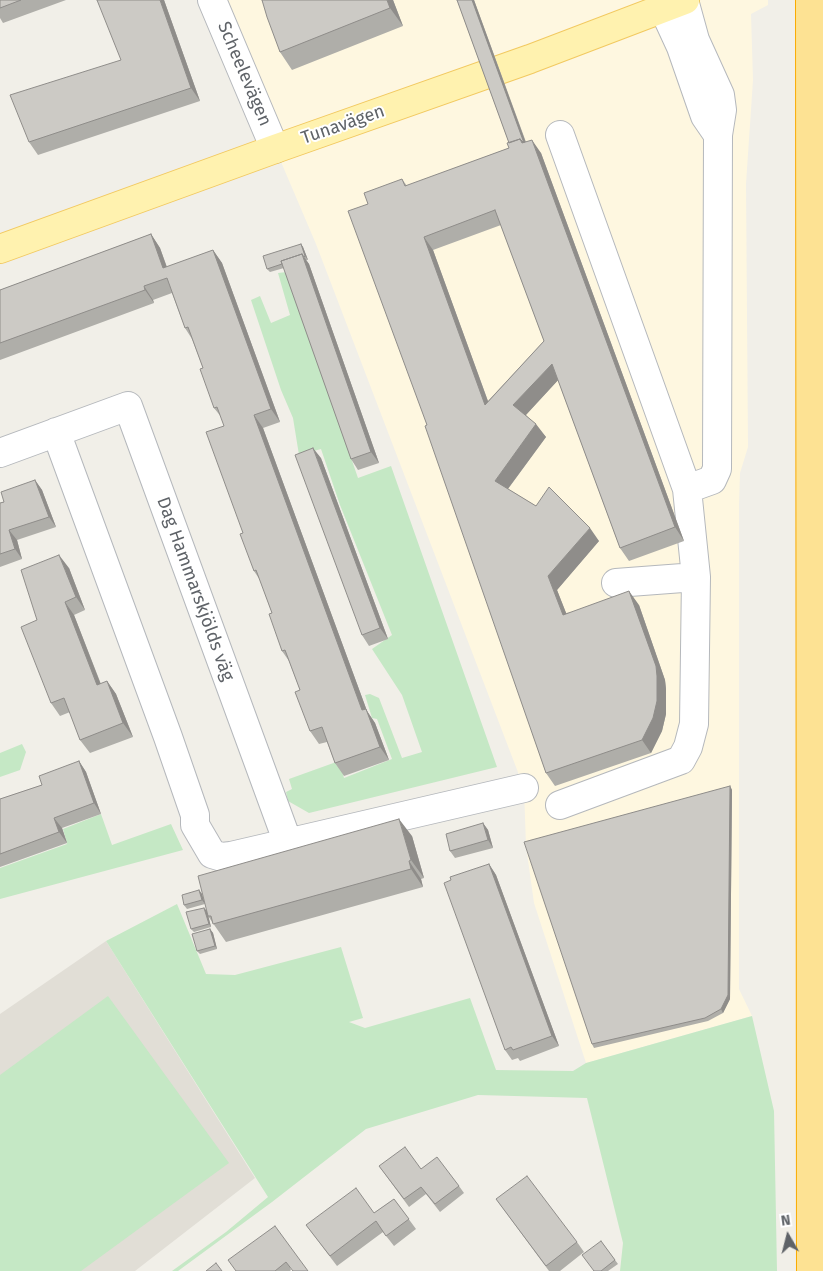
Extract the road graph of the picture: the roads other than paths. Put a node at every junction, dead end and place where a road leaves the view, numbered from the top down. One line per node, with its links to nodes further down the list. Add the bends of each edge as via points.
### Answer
1 (212, 0): 5 (street, Scheelevägen)
2 (677, 3): 5 (main road, Tunavägen); 9 (street, via 720,95 722,110 718,134 717,469 712,480)
3 (810, 7): 15 (highway)
4 (560, 135): 9 (street)
5 (275, 149): 6 (main road, Tunavägen)
6 (0, 249)
7 (56, 432): 8 (street, Dag Hammarskjölds väg); 14 (street, via 195,814 195,825 212,854 222,857); 14 (street, Dag Hammarskjölds väg, via 128,406)
8 (0, 453)
9 (687, 489): 10 (street)
10 (696, 577): 11 (street); 13 (street, via 694,724 681,760)
11 (616, 583)
12 (524, 788): 14 (street)
13 (560, 805)
14 (288, 843)
15 (811, 1271)

